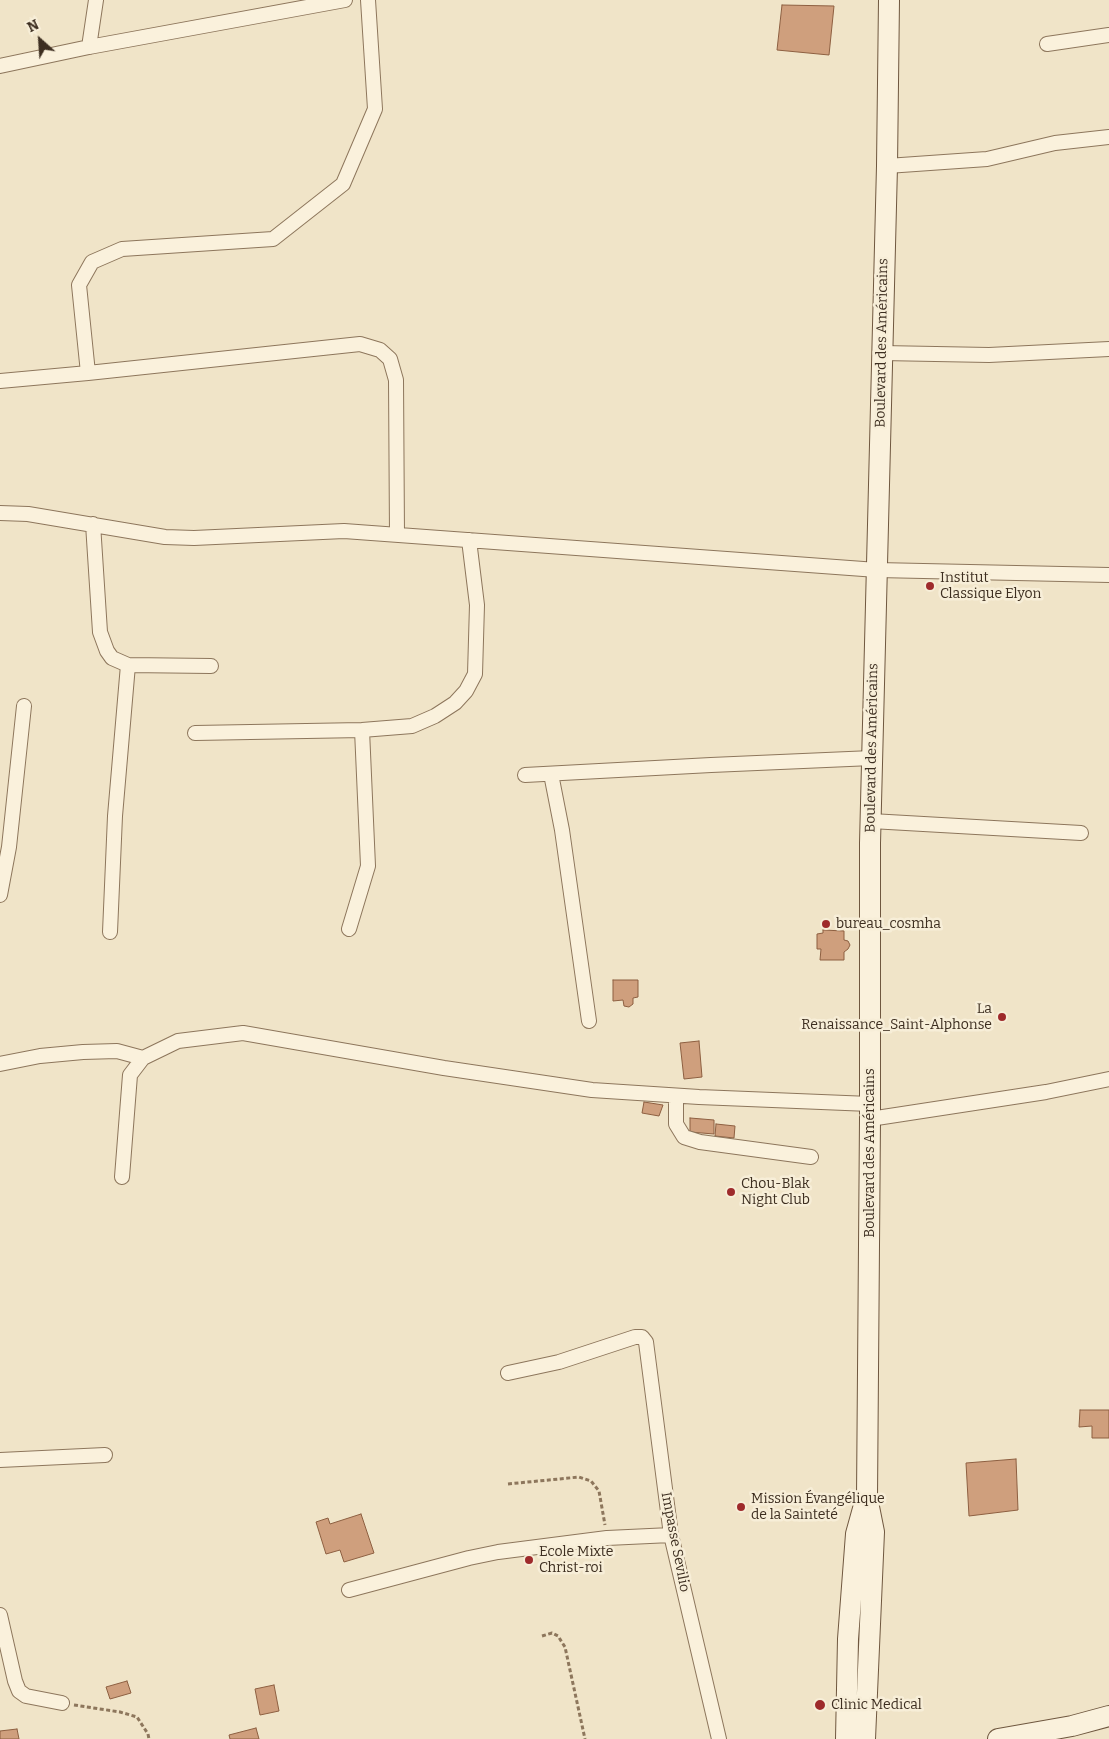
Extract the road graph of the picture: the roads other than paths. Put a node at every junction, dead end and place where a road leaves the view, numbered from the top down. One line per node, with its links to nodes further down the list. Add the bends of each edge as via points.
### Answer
1 (96, 0): 7 (street)
2 (344, 0): 7 (street)
3 (368, 0): 13 (street, via 375,109 343,184 273,239 122,248 92,262 79,285)
4 (889, 0): 10 (main road, Boulevard des Américains)
5 (1109, 35): 6 (street)
6 (1047, 44)
7 (89, 48): 8 (street)
8 (0, 66)
9 (1109, 137): 10 (street, via 1055,143 987,160)
10 (886, 166): 12 (main road, Boulevard des Américains)
11 (1109, 349): 12 (street, via 989,355)
12 (882, 353): 19 (main road, Boulevard des Américains)
13 (88, 374): 14 (street); 17 (street, via 360,344 380,350 390,359 396,380)
14 (0, 381)
15 (0, 513): 16 (street)
16 (93, 524): 17 (street, via 165,537 344,530); 21 (street, via 100,632 112,658)
17 (397, 535): 18 (street)
18 (469, 540): 19 (street); 24 (street, via 477,605 475,674 466,691 435,716 412,726)
19 (877, 570): 20 (street); 26 (main road, Boulevard des Américains)
20 (1109, 575)
21 (128, 665): 22 (street); 33 (street, via 115,816)
22 (211, 666)
23 (24, 706): 31 (street, via 9,847)
24 (362, 730): 25 (street); 32 (street, via 368,866)
25 (195, 733)
26 (872, 758): 27 (street); 29 (main road, Boulevard des Américains)
27 (551, 774): 28 (street); 34 (street)
28 (525, 775)
29 (871, 822): 30 (street); 39 (main road, Boulevard des Américains)
30 (1081, 833)
31 (0, 895)
32 (349, 929)
33 (110, 932)
34 (589, 1021)
35 (143, 1058): 36 (street, via 117,1052 83,1052); 38 (street, via 178,1041 243,1033 444,1068 582,1088); 41 (street, via 130,1075)
36 (0, 1064)
37 (1109, 1079): 39 (street, via 1046,1092)
38 (676, 1096): 39 (street); 40 (street, via 676,1124 684,1137)
39 (870, 1112): 45 (main road, Boulevard des Américains)
40 (811, 1157)
41 (122, 1177)
42 (508, 1373): 46 (street, Impasse Sevilio, via 559,1362 642,1337 646,1342)
43 (105, 1455): 44 (street)
44 (0, 1460)
45 (867, 1496): 52 (main road, Boulevard des Américains, via 856,1534 848,1639); 53 (main road, Boulevard des Américains, via 874,1532)
46 (671, 1535): 47 (street, via 608,1538 483,1555); 51 (street, Impasse Sevilio)
47 (349, 1590)
48 (0, 1615): 49 (street, via 19,1691 26,1696)
49 (62, 1703)
50 (1109, 1716): 54 (main road)
51 (719, 1739)
52 (846, 1739)
53 (865, 1739)
54 (998, 1739)

